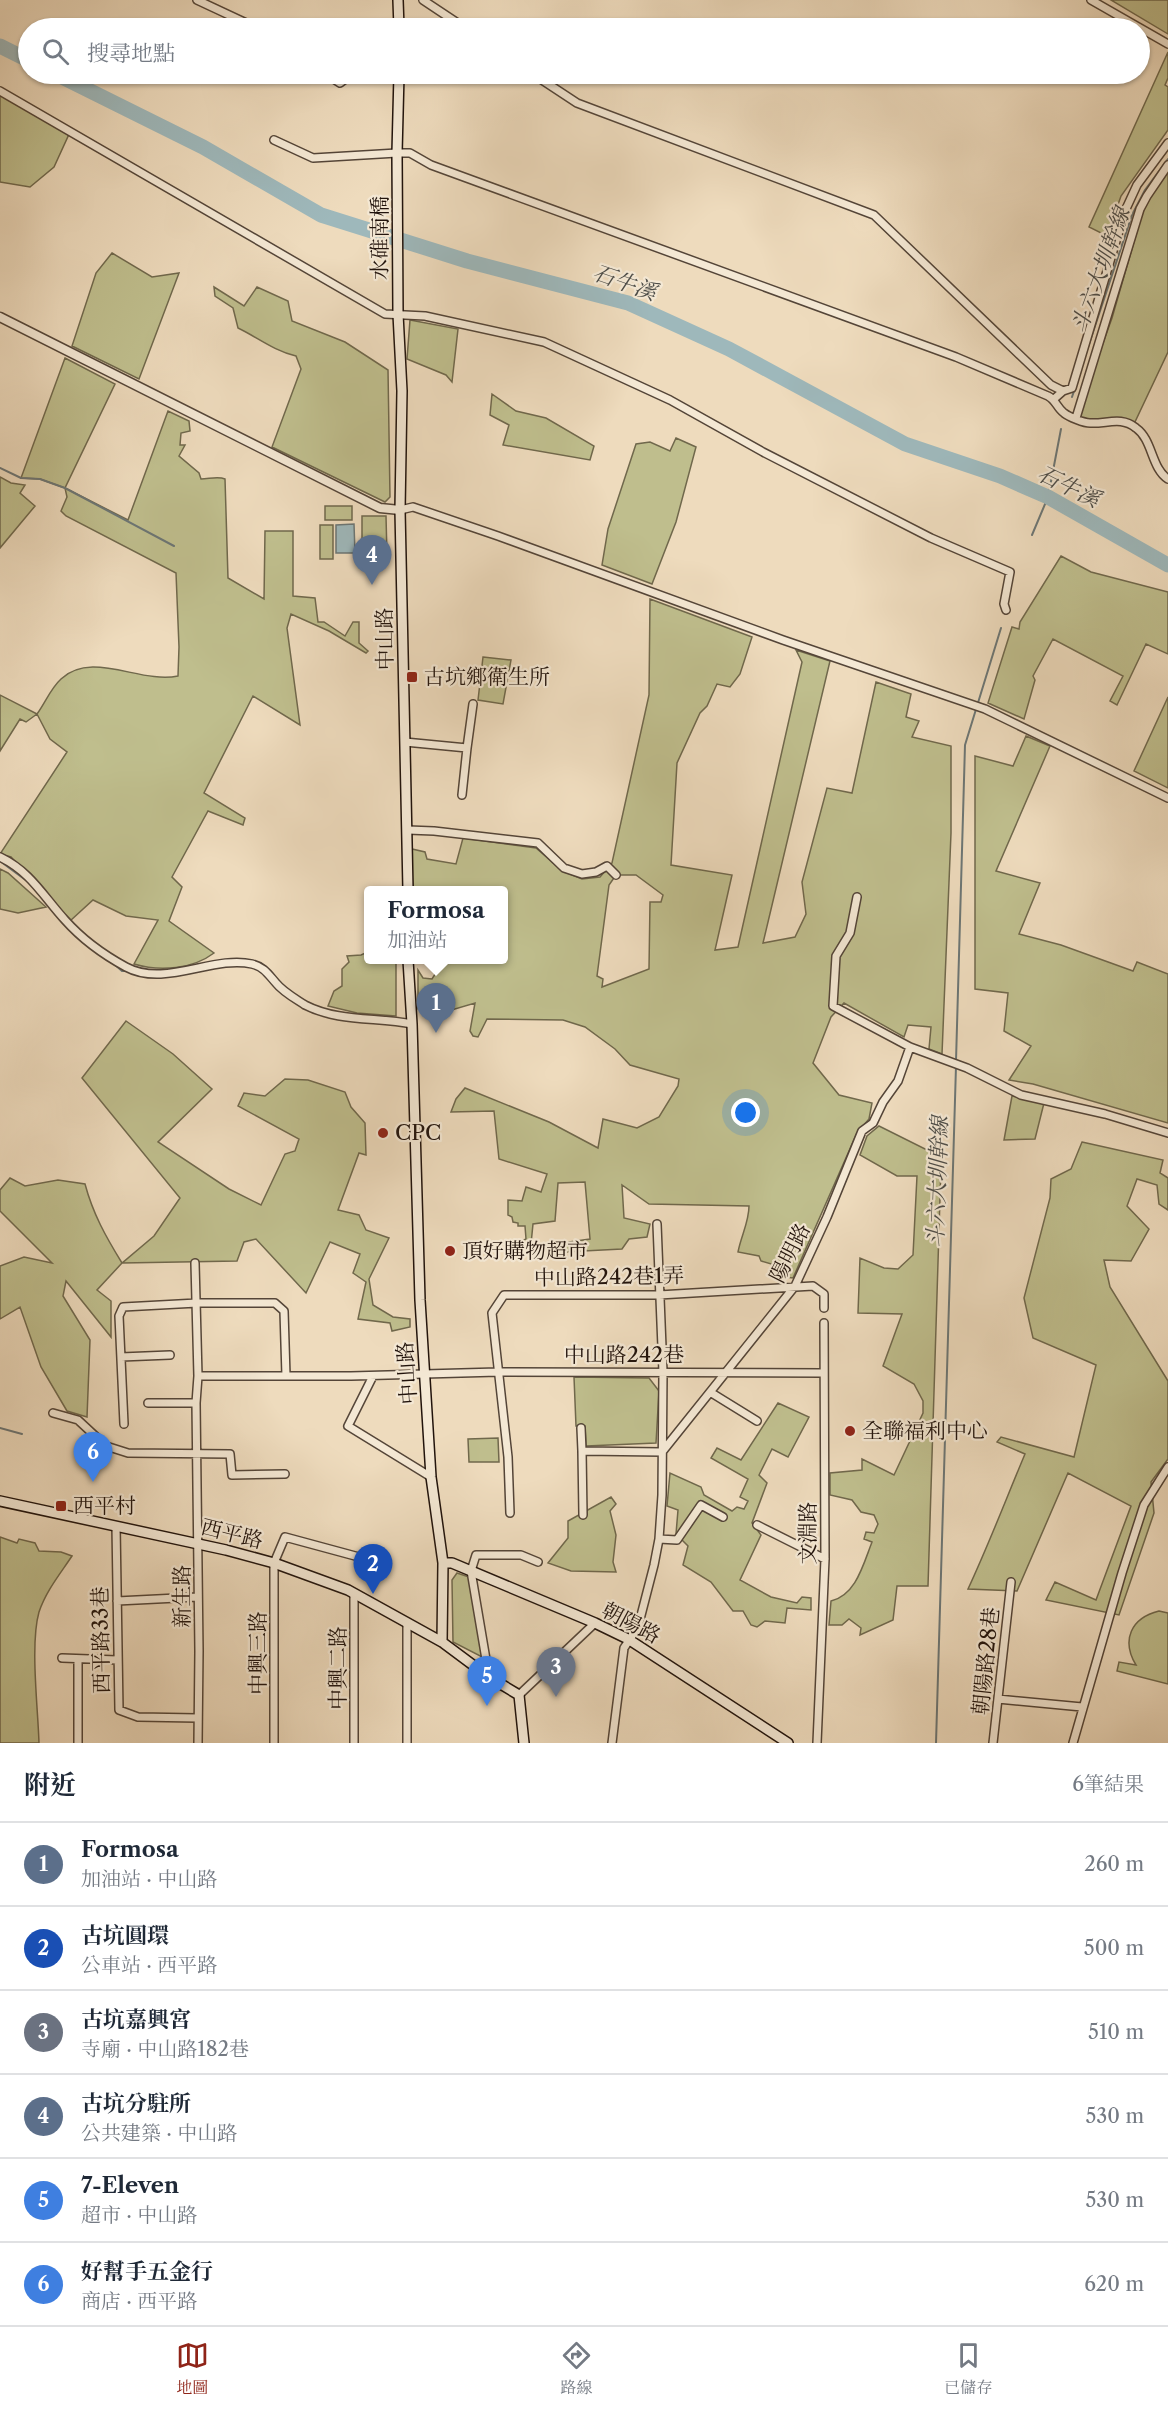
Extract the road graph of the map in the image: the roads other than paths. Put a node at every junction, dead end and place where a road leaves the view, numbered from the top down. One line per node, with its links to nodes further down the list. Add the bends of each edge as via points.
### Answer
1 (197, 0): 5 (street)
2 (398, 0): 6 (main road)
3 (423, 0): 7 (street)
4 (1091, 0): 8 (street)
5 (236, 18)
6 (399, 18)
7 (450, 18)
8 (1122, 18)
9 (1150, 34): 10 (street)
10 (1168, 44)
11 (399, 84): 16 (main road, 水碓南橋)
12 (548, 84): 20 (street, via 577,103 874,214 1051,385)
13 (0, 91): 18 (street, via 385,314)
14 (274, 140): 16 (street, via 313,158)
15 (1168, 143): 20 (street, via 1137,185 1125,211 1072,388)
16 (397, 157): 18 (main road, 水碓南橋); 21 (street, via 410,153 442,170 956,357)
17 (1168, 165): 22 (street, via 1140,209)
18 (398, 314): 24 (main road, 中山路, via 402,391); 25 (street, via 425,316 544,342 670,400 909,527 1010,572)
19 (0, 317): 24 (street, via 380,508)
20 (1063, 391): 21 (street)
21 (1055, 402): 22 (street, via 1064,414)
22 (1076, 418): 23 (street, via 1088,423 1112,420 1135,427 1161,475)
23 (1168, 479)
24 (399, 510): 27 (main road, 中山路); 30 (street, via 413,507 487,532 975,705)
25 (1006, 610)
26 (473, 704): 28 (street)
27 (405, 742): 28 (street); 31 (main road, 中山路)
28 (467, 748): 29 (street)
29 (462, 795)
30 (1168, 798)
31 (408, 830): 33 (street, via 538,843 564,868 582,874 607,866); 34 (main road, 中山路)
32 (0, 857): 37 (street, via 36,883 80,935 128,968 146,974 216,964 251,964 268,972 276,984 306,1005 337,1017)
33 (616, 875)
34 (408, 886)
35 (857, 897): 38 (street, via 850,933 836,956 833,1006)
36 (408, 964): 37 (main road, 中山路)
37 (412, 1024): 52 (main road, 中山路, via 420,1300)
38 (910, 1047): 39 (street, via 968,1068 1021,1095 1105,1114); 42 (street, 陽明路, via 898,1081 873,1123 862,1131)
39 (1168, 1134)
40 (657, 1224): 43 (street)
41 (195, 1263): 44 (street, 新生路)
42 (795, 1286): 43 (street, 中山路242巷1弄); 45 (street, 中山路242巷1弄, via 819,1288 824,1294); 49 (street, 陽明路)
43 (659, 1295): 50 (street, 中山路242巷1弄, via 504,1295 492,1313); 51 (street)
44 (197, 1303): 48 (street, via 123,1307 118,1316); 54 (street, 新生路); 55 (street, via 278,1305 284,1311)
45 (824, 1308)
46 (824, 1323): 53 (street, 文淵路)
47 (170, 1355): 48 (street)
48 (121, 1357): 62 (street)
49 (726, 1371): 51 (street, 中山路242巷); 53 (street, 中山路242巷); 57 (street, 陽明路)
50 (498, 1372): 51 (street, 中山路242巷); 52 (street, 中山路242巷); 71 (street)
51 (663, 1372): 65 (street)
52 (426, 1373): 56 (street, 中山路242巷); 69 (main road, 中山路)
53 (823, 1373): 78 (street, 文淵路)
54 (198, 1376): 55 (street, 中山路242巷); 59 (street, 新生路)
55 (286, 1376): 56 (street, 中山路242巷)
56 (373, 1376): 69 (street, via 348,1426)
57 (710, 1392): 61 (street); 65 (street, 陽明路)
58 (148, 1403): 59 (street)
59 (196, 1403): 66 (street, 新生路)
60 (53, 1413): 66 (street, via 78,1420 106,1446 128,1453)
61 (757, 1420)
62 (124, 1424)
63 (581, 1428): 64 (street)
64 (582, 1451): 65 (street); 72 (street)
65 (662, 1452): 76 (street)
66 (196, 1454): 68 (street, via 230,1454 232,1475); 77 (street, 新生路)
67 (1168, 1467): 98 (street, via 1144,1505)
68 (285, 1474)
69 (431, 1477): 82 (main road, 中山路)
70 (0, 1502): 74 (main road, 西平路)
71 (510, 1513)
72 (583, 1515)
73 (723, 1517): 76 (street, via 701,1505 676,1539)
74 (116, 1526): 77 (main road, 西平路); 87 (street, 西平路33巷)
75 (757, 1526): 78 (street)
76 (659, 1539): 90 (street, via 638,1627)
77 (198, 1544): 81 (main road, 西平路); 86 (street, 新生路)
78 (825, 1559): 108 (street, 文淵路)
79 (370, 1560): 81 (street, via 285,1537)
80 (538, 1562): 83 (street, via 521,1555 476,1555)
81 (274, 1563): 85 (main road, 西平路); 102 (street, 中興三路)
82 (443, 1563): 83 (main road, 朝陽路); 91 (main road, 中山路)
83 (471, 1571): 89 (main road, 朝陽路); 95 (street)
84 (1011, 1582): 97 (street, 朝陽路28巷)
85 (354, 1594): 88 (main road, 西平路); 103 (street, 中興二路)
86 (197, 1597): 87 (street); 99 (street, 新生路)
87 (117, 1601): 94 (street, 西平路33巷)
88 (407, 1623): 91 (main road, 西平路); 104 (street)
89 (595, 1623): 90 (main road, 朝陽路); 96 (street)
90 (628, 1639): 106 (street); 107 (main road, 朝陽路)
91 (442, 1642): 95 (main road)
92 (62, 1658): 93 (street)
93 (78, 1659): 94 (street); 100 (street)
94 (117, 1660): 99 (street, 西平路33巷, via 119,1710 138,1716)
95 (489, 1677): 96 (main road)
96 (519, 1695): 105 (main road)
97 (998, 1699): 98 (street); 109 (street, 朝陽路28巷)
98 (1082, 1707): 110 (street)
99 (197, 1718): 101 (street, 新生路)
100 (78, 1743)
101 (198, 1743)
102 (274, 1743)
103 (354, 1743)
104 (407, 1743)
105 (524, 1743)
106 (612, 1743)
107 (788, 1743)
108 (817, 1743)
109 (993, 1743)
110 (1073, 1743)

